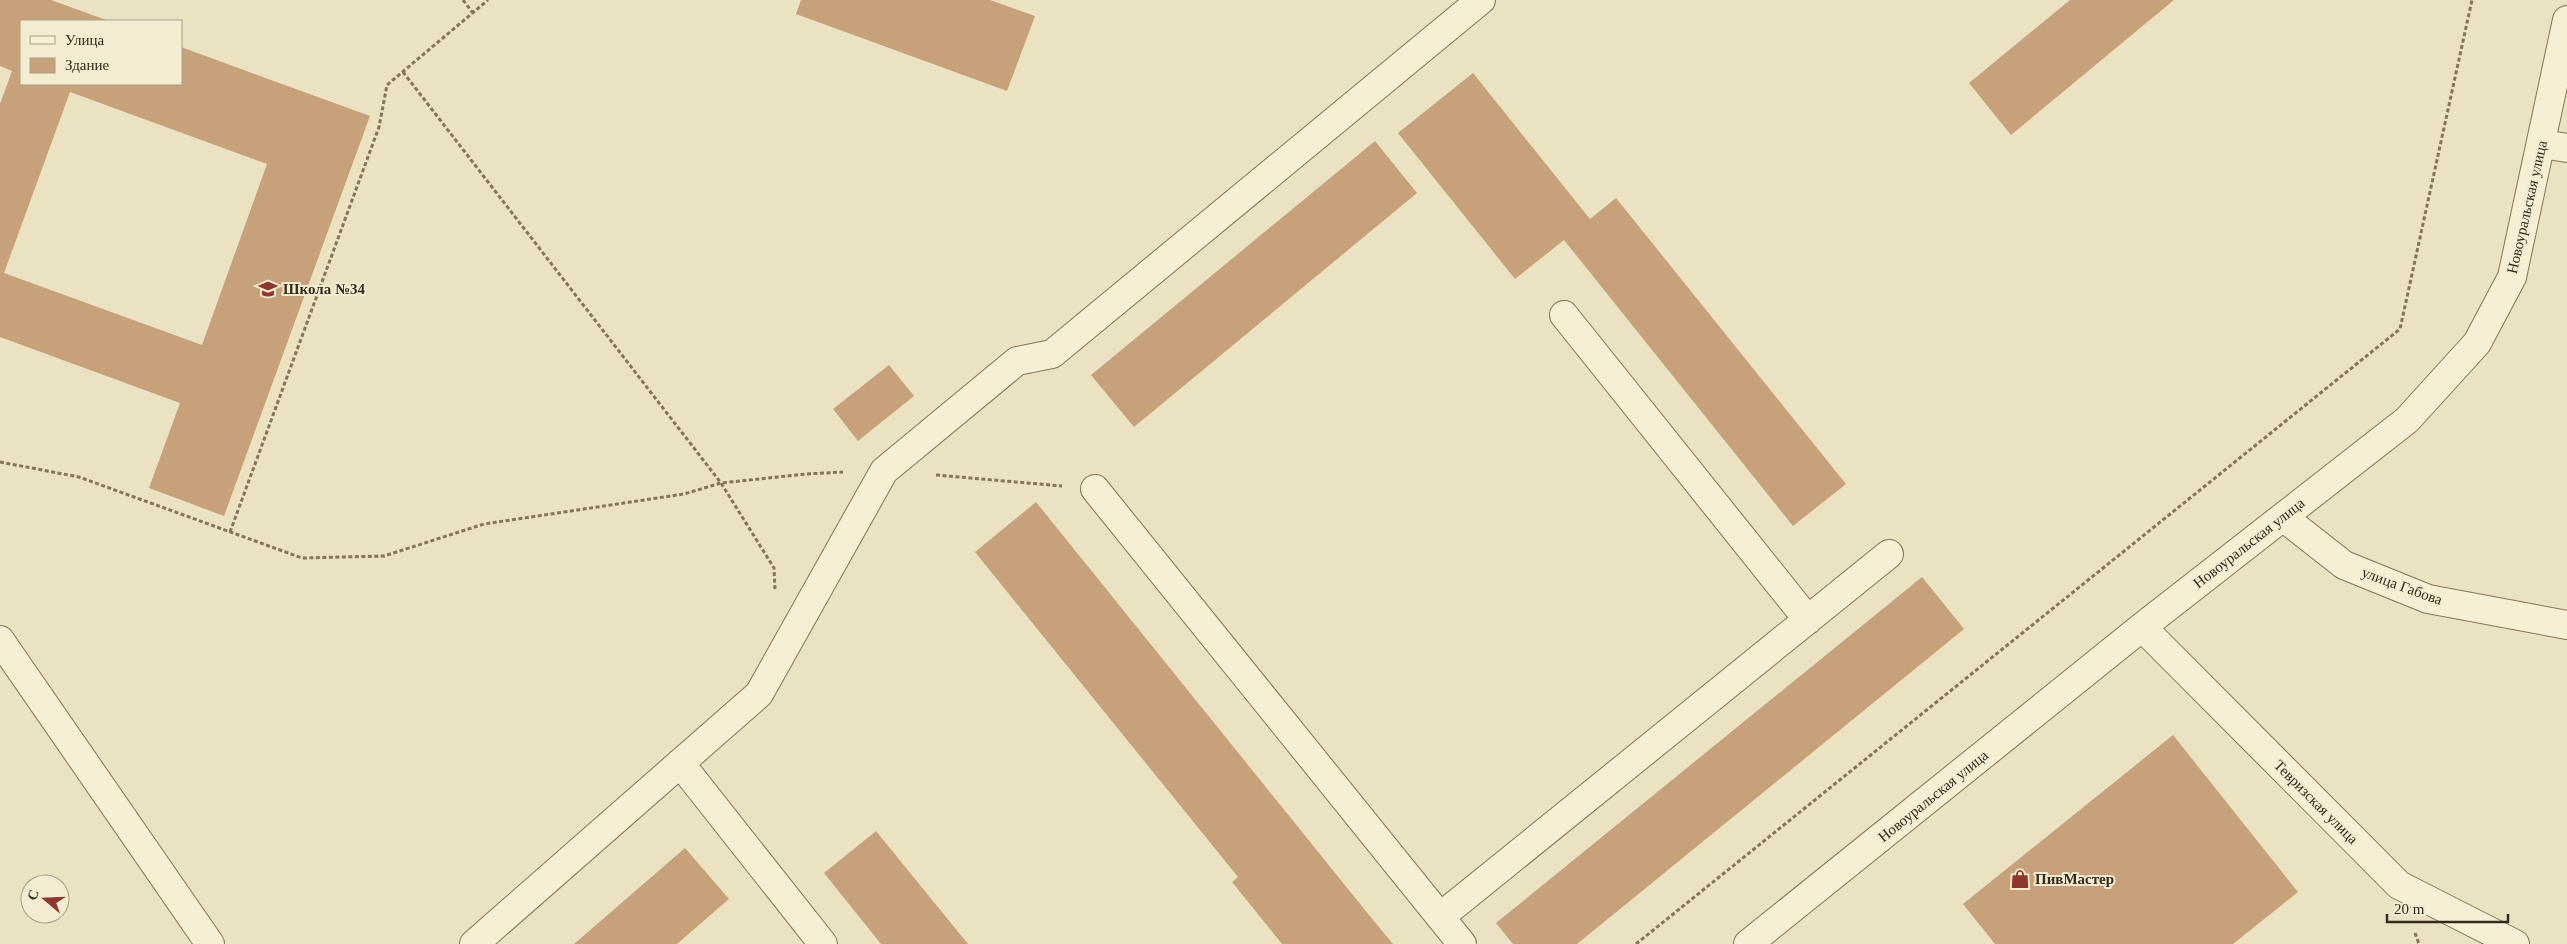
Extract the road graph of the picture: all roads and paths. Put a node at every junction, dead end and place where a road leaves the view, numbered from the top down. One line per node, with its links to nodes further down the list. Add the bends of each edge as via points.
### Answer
1 (462, 0): 5 (path)
2 (488, 0): 5 (path)
3 (1481, 0): 11 (street, via 1052,354 1017,361)
4 (2472, 0): 28 (path, via 2400,329)
5 (473, 13): 7 (path)
6 (2567, 20): 8 (street, Новоуральская улица)
7 (403, 72): 12 (path); 15 (path, via 387,85 379,127)
8 (2554, 146): 14 (street, Новоуральская улица, via 2512,277 2477,343 2407,420)
9 (1564, 315): 18 (street)
10 (0, 462): 15 (path, via 79,477)
11 (884, 471): 12 (path, via 806,474); 13 (path); 22 (street, via 759,694)
12 (721, 483): 15 (path, via 684,494 484,524 384,556 302,558); 17 (path, via 774,568)
13 (1095, 488): 23 (street)
14 (2283, 517): 19 (street, улица Габова, via 2344,565 2428,599); 20 (street, Новоуральская улица)
15 (230, 532)
16 (1889, 554): 18 (street)
17 (776, 595)
18 (1808, 620): 23 (street)
19 (2567, 625)
20 (2142, 627): 29 (street, Новоуральская улица); 30 (street, Тевризская улица, via 2399,885)
21 (0, 640): 24 (street)
22 (680, 763): 25 (street); 26 (street)
23 (1440, 917): 27 (street)
24 (210, 944)
25 (474, 944)
26 (823, 944)
27 (1462, 944)
28 (1636, 944)
29 (1748, 944)
30 (2515, 944)

